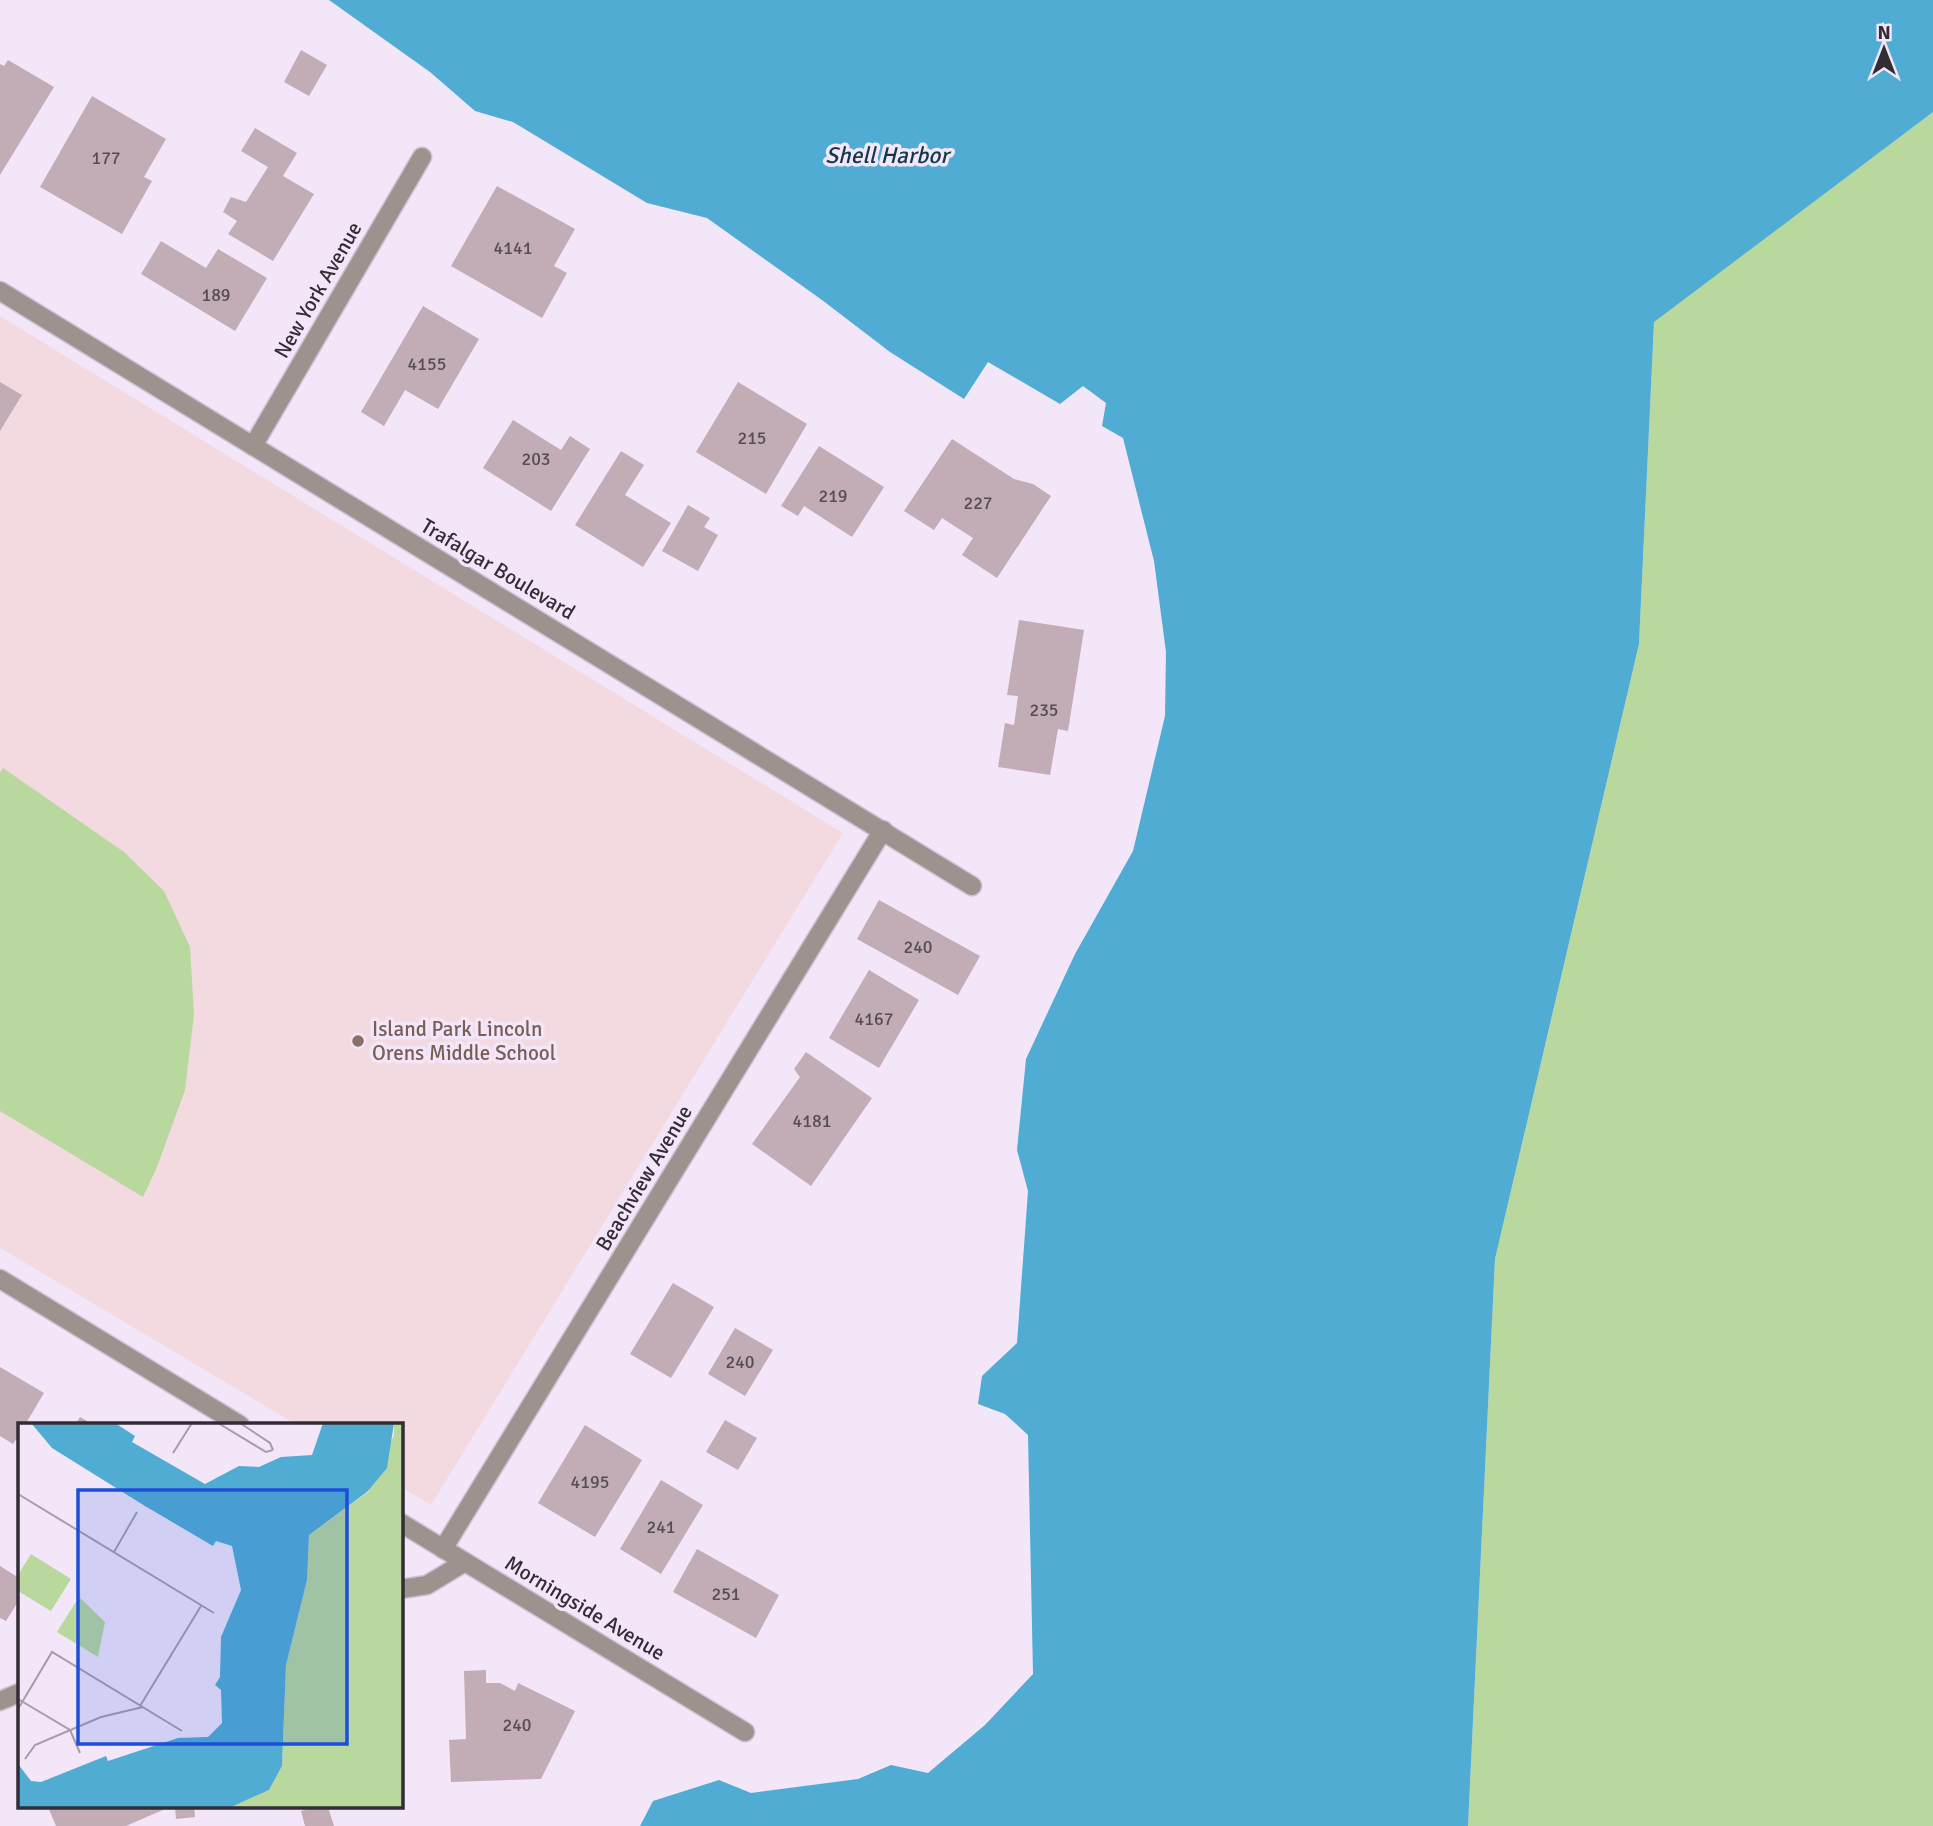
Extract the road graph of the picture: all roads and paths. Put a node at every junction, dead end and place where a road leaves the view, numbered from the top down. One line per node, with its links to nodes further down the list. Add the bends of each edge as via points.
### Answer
1 (422, 157): 3 (street, New York Avenue)
2 (0, 291): 3 (street, Trafalgar Boulevard)
3 (253, 446): 4 (street, Trafalgar Boulevard)
4 (883, 830): 5 (street, Trafalgar Boulevard); 9 (street, Beachview Avenue)
5 (972, 886)
6 (0, 1279): 7 (street)
7 (237, 1423)
8 (402, 1524): 9 (street, Morningside Avenue)
9 (443, 1549): 10 (street, Morningside Avenue)
10 (465, 1562): 11 (street, via 427,1584); 14 (street, Morningside Avenue)
11 (402, 1589)
12 (18, 1693): 13 (street)
13 (0, 1701)
14 (745, 1732)

